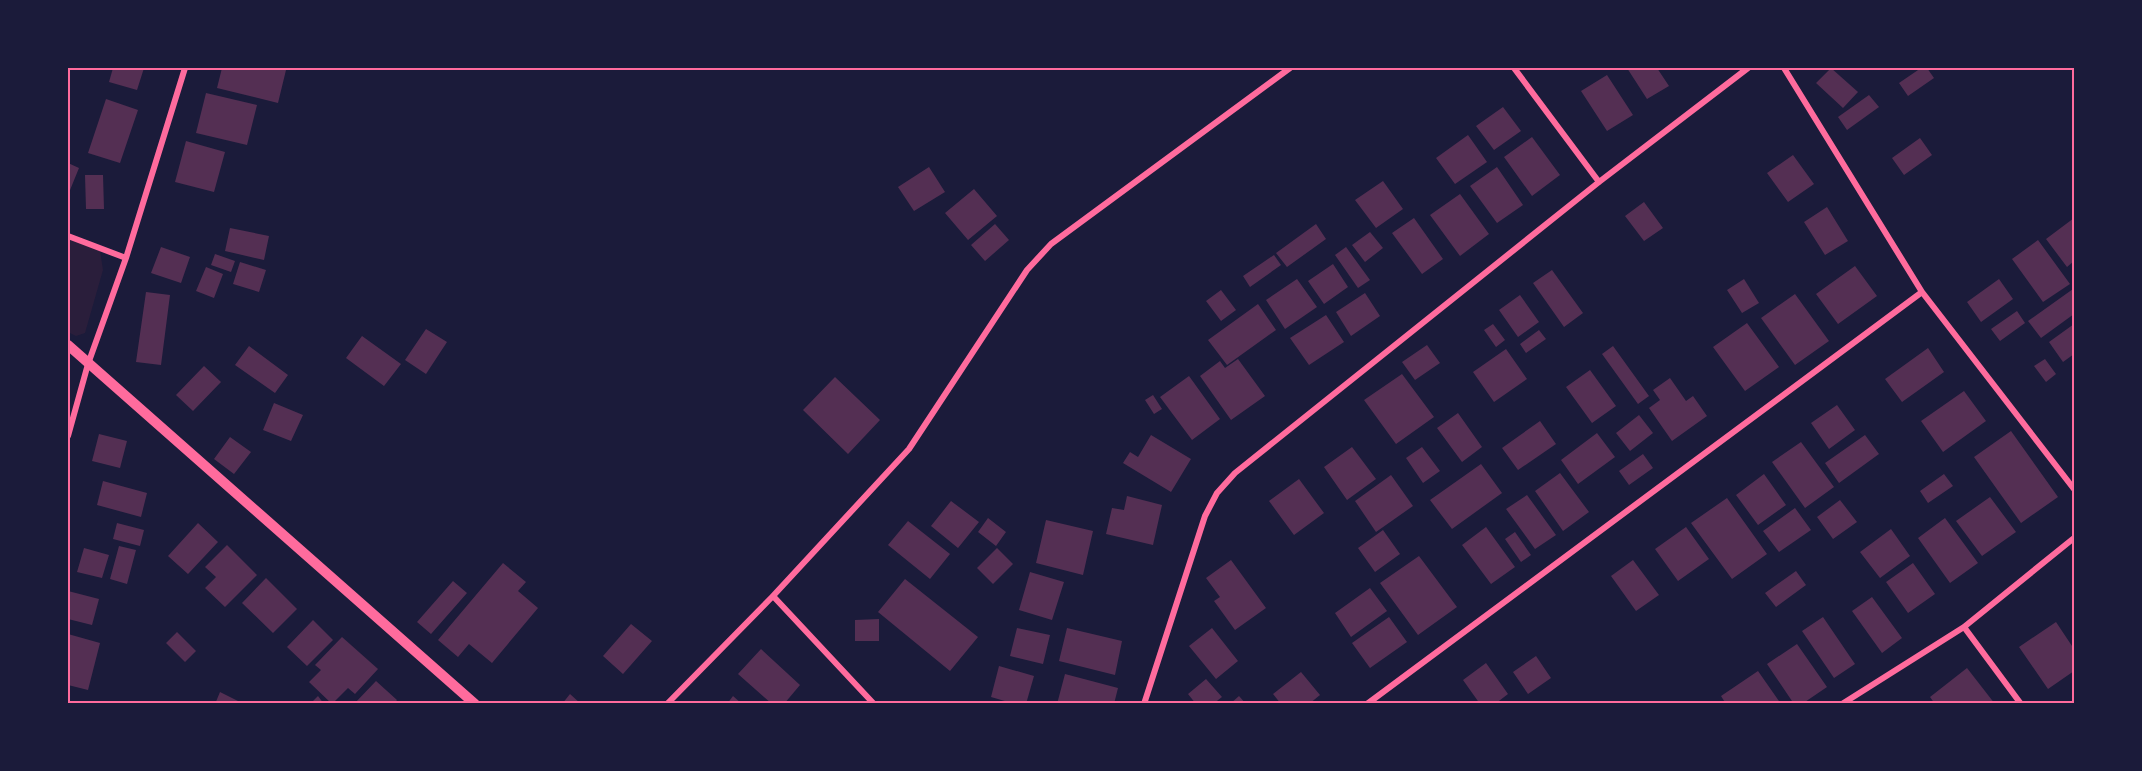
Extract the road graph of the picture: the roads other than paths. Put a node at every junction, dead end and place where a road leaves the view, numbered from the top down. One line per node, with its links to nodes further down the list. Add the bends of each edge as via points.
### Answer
1 (185, 68): 8 (street)
2 (1290, 68): 15 (street, via 1051,244 1026,270 909,449)
3 (1515, 68): 6 (street)
4 (1748, 68): 6 (street)
5 (1784, 68): 9 (street)
6 (1599, 182): 20 (street, via 1235,473 1205,516)
7 (68, 236): 8 (street)
8 (126, 258): 11 (street)
9 (1922, 292): 13 (street); 21 (street)
10 (68, 345): 11 (street)
11 (88, 364): 12 (street); 17 (street)
12 (68, 436)
13 (2074, 489)
14 (2074, 538): 16 (street)
15 (772, 596): 18 (street); 19 (street)
16 (1964, 627): 22 (street); 23 (street)
17 (476, 704)
18 (667, 704)
19 (874, 704)
20 (1144, 704)
21 (1367, 704)
22 (1842, 704)
23 (2021, 704)

